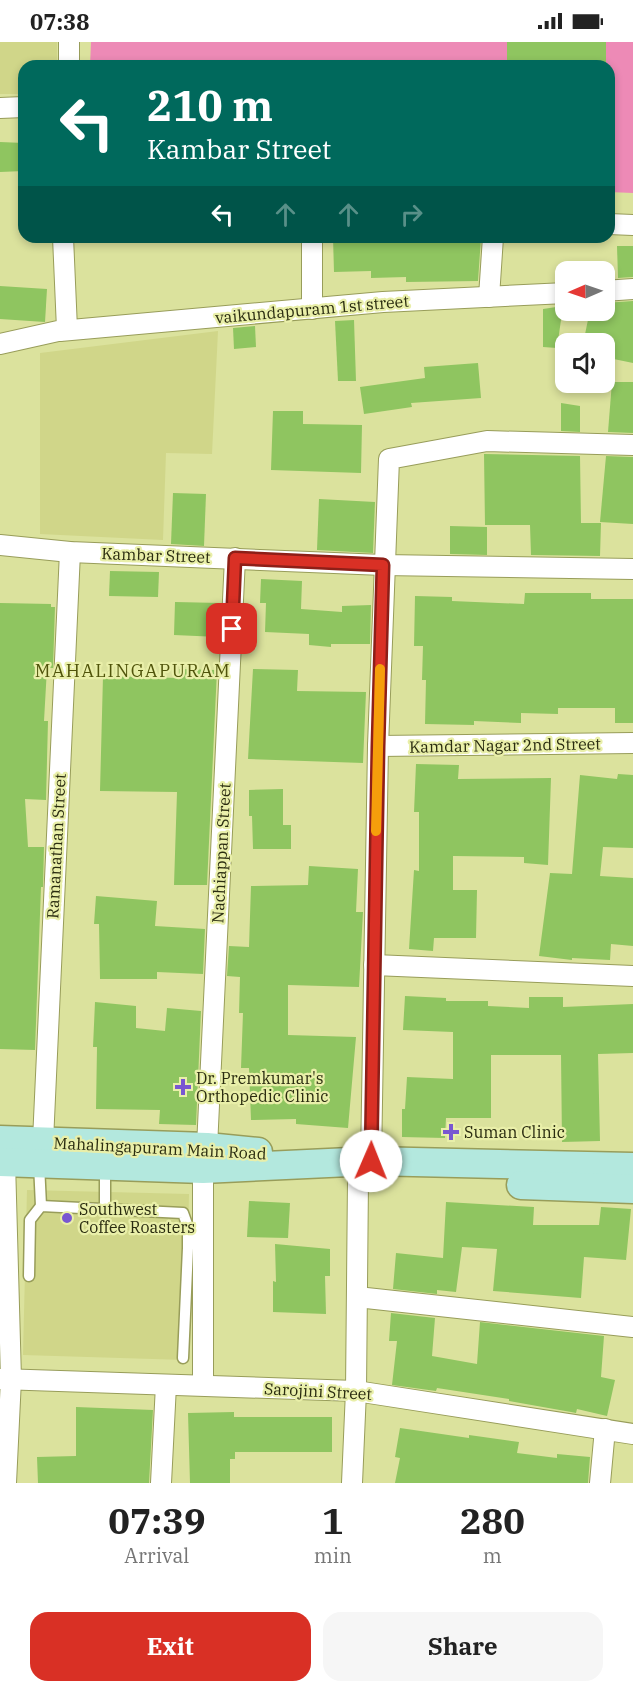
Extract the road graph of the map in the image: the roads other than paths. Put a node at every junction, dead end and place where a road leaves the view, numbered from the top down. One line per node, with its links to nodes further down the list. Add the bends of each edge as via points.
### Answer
1 (69, 42): 2 (street)
2 (69, 60)
3 (18, 107): 4 (street)
4 (0, 108)
5 (615, 224): 6 (street)
6 (633, 225)
7 (63, 243): 15 (street, via 67,329)
8 (312, 243): 14 (street)
9 (494, 243): 13 (street)
10 (633, 290): 11 (street)
11 (615, 291)
12 (555, 294): 13 (street, vaikundapuram 1st street)
13 (489, 297): 14 (street, vaikundapuram 1st street)
14 (312, 309): 15 (street, vaikundapuram 1st street)
15 (60, 331): 16 (street, vaikundapuram 1st street)
16 (0, 344)
17 (633, 445): 21 (street, via 487,441 388,459)
18 (0, 545): 19 (street, Kambar Street)
19 (70, 552): 20 (street, Kambar Street); 29 (street, Ramanathan Street)
20 (235, 558): 21 (street, Kambar Street); 30 (street, Nachiappan Street)
21 (383, 565): 22 (street, Kambar Street); 24 (street)
22 (633, 569)
23 (633, 743): 24 (street, Kamdar Nagar 2nd Street)
24 (378, 746): 25 (street)
25 (374, 965): 26 (street); 33 (street)
26 (633, 976)
27 (633, 1150): 31 (main road, via 501,1149)
28 (3, 1151): 29 (main road, Mahalingapuram Main Road); 42 (street)
29 (41, 1152): 30 (main road, Mahalingapuram Main Road); 32 (main road, Mahalingapuram Main Road); 36 (lane)
30 (205, 1158): 32 (main road, Mahalingapuram Main Road); 33 (main road, Mahalingapuram Main Road); 44 (street, Nachiappan Street)
31 (466, 1165): 33 (main road, Mahalingapuram Main Road); 34 (main road, Mahalingapuram Main Road)
32 (105, 1166): 37 (lane)
33 (362, 1167): 35 (main road); 39 (street)
34 (633, 1167)
35 (633, 1189)
36 (41, 1206): 37 (lane); 38 (lane, via 30,1220)
37 (105, 1208): 41 (lane, via 183,1213 188,1248)
38 (28, 1276)
39 (357, 1297): 40 (street); 45 (street)
40 (633, 1326)
41 (183, 1358)
42 (5, 1379): 43 (street, Sarojini Street); 48 (street)
43 (166, 1385): 44 (street, Sarojini Street); 49 (street)
44 (203, 1385): 45 (street, Sarojini Street)
45 (356, 1390): 46 (street, Sarojini Street); 50 (street)
46 (605, 1429): 47 (street, Sarojini Street); 51 (street)
47 (633, 1434)
48 (6, 1483)
49 (161, 1483)
50 (352, 1483)
51 (600, 1483)

